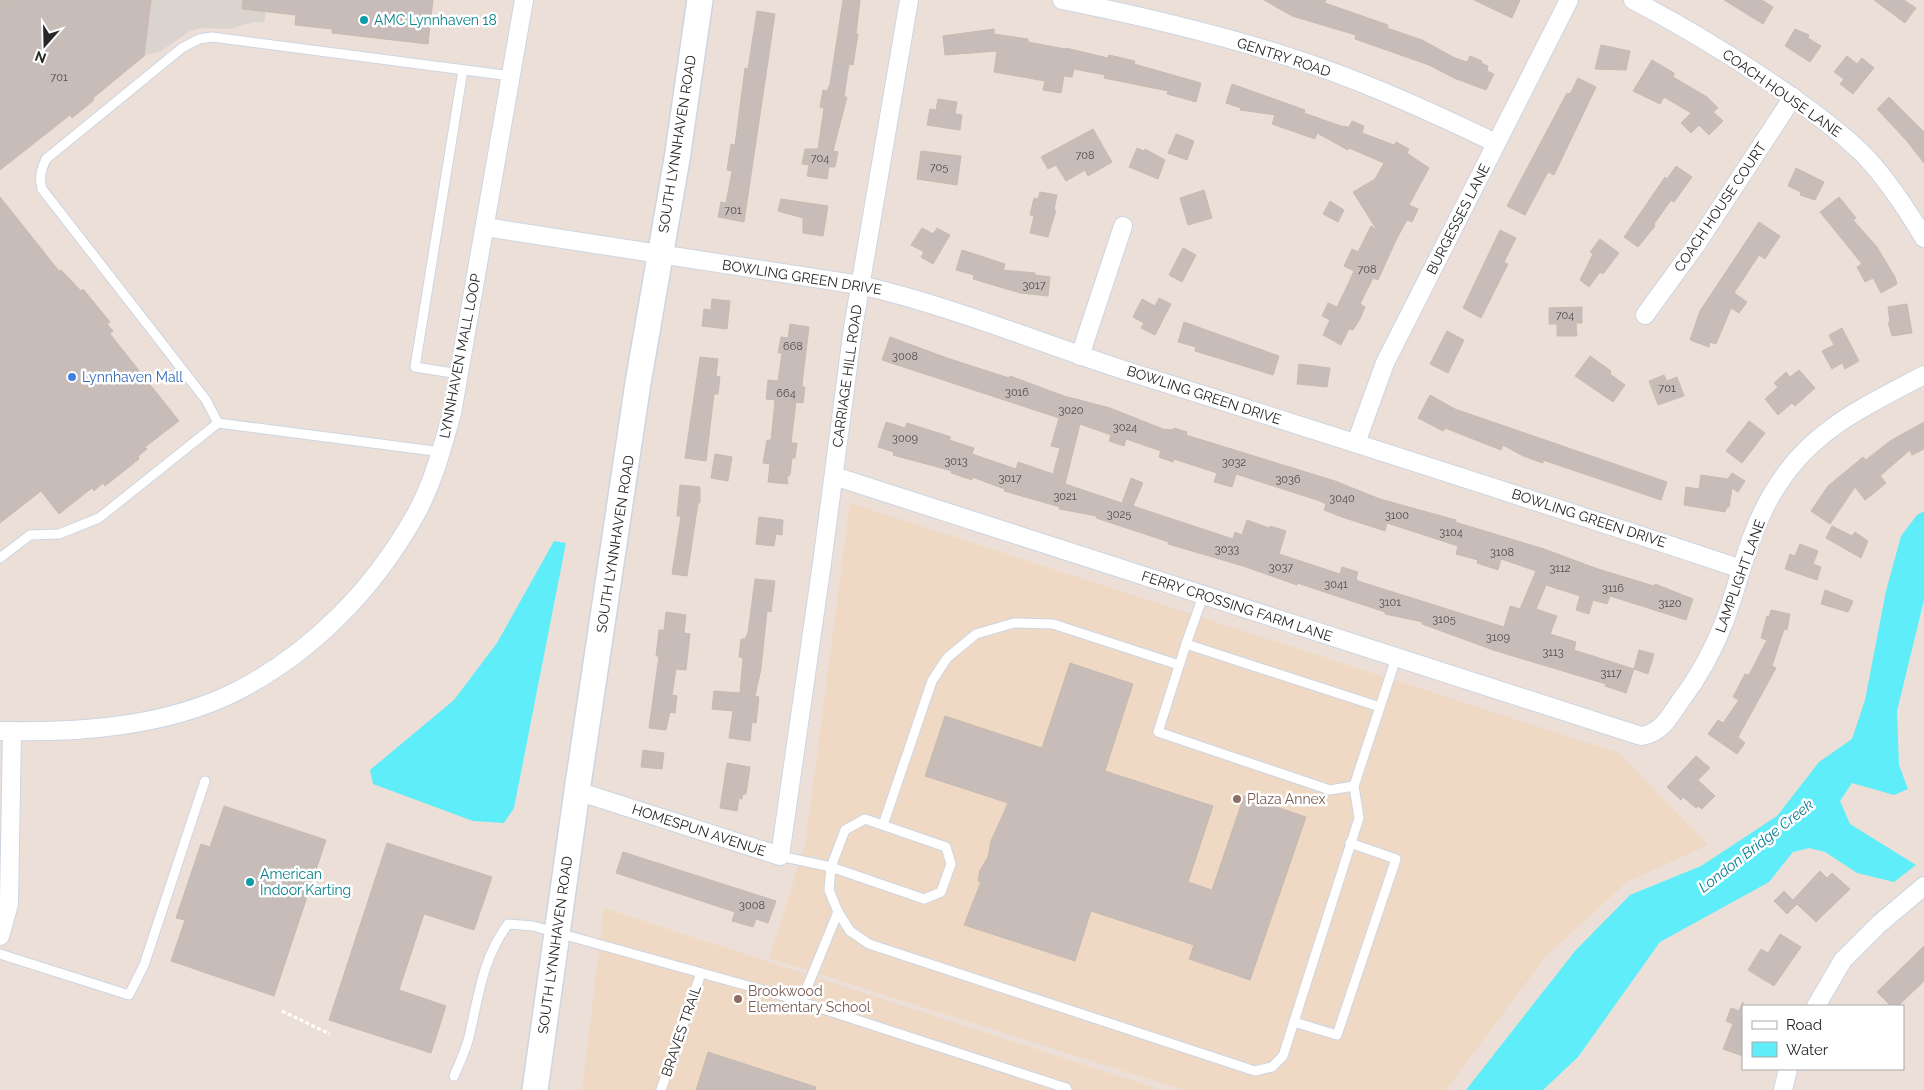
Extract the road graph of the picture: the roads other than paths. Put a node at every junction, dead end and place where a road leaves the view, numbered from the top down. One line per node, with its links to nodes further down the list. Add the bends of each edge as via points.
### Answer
1 (524, 0): 8 (street, LYNNHAVEN MALL LOOP)
2 (700, 0): 14 (street, SOUTH LYNNHAVEN ROAD, via 677,159)
3 (909, 0): 15 (street, CARRIAGE HILL ROAD)
4 (1062, 0): 10 (street, GENTRY ROAD, via 1211,33 1285,55 1410,103)
5 (1569, 0): 10 (street, BURGESSES LANE)
6 (1633, 0): 9 (street, COACH HOUSE LANE, via 1725,52)
7 (463, 70): 8 (lane); 18 (lane, via 415,367); 20 (lane, via 212,37 199,39 182,48 46,159 41,168 42,189 206,400)
8 (511, 76): 12 (street, LYNNHAVEN MALL LOOP)
9 (1793, 97): 13 (street, COACH HOUSE LANE, via 1835,128 1862,154 1887,181); 16 (street, COACH HOUSE COURT, via 1696,245)
10 (1496, 143): 21 (street, BURGESSES LANE, via 1385,363)
11 (1123, 226): 17 (street)
12 (485, 227): 14 (street, BOWLING GREEN DRIVE); 18 (street, LYNNHAVEN MALL LOOP)
13 (1924, 238)
14 (658, 254): 15 (street, BOWLING GREEN DRIVE); 36 (street, SOUTH LYNNHAVEN ROAD)
15 (860, 284): 17 (street, BOWLING GREEN DRIVE, via 894,292); 23 (street, CARRIAGE HILL ROAD)
16 (1644, 315)
17 (1080, 356): 21 (street, BOWLING GREEN DRIVE)
18 (459, 374): 22 (street, LYNNHAVEN MALL LOOP)
19 (1924, 375): 25 (street, LAMPLIGHT LANE, via 1855,411 1829,428 1806,450 1770,499 1752,535)
20 (218, 423): 22 (lane); 24 (lane, via 98,518 59,534 30,535)
21 (1356, 443): 25 (street, BOWLING GREEN DRIVE)
22 (442, 452): 32 (street, LYNNHAVEN MALL LOOP, via 414,518 367,586 337,620 270,671 236,691 194,708 150,720 68,729)
23 (834, 476): 26 (street, FERRY CROSSING FARM LANE); 29 (street, CARRIAGE HILL ROAD)
24 (0, 558)
25 (1742, 569): 33 (street, LAMPLIGHT LANE, via 1709,656 1661,729)
26 (1203, 596): 27 (lane); 28 (street, FERRY CROSSING FARM LANE)
27 (1186, 644): 30 (lane); 31 (lane)
28 (1396, 658): 31 (lane); 33 (street, FERRY CROSSING FARM LANE)
29 (808, 664): 39 (street, HOMESPUN AVENUE)
30 (1179, 666): 35 (lane, via 1158,732 1330,790); 37 (lane, via 1053,624 1014,623 976,634 946,658 932,680)
31 (1380, 707): 35 (lane)
32 (6, 731): 41 (street)
33 (1641, 736)
34 (205, 781): 46 (lane, via 144,966 129,995)
35 (1354, 786): 38 (lane, via 1358,818)
36 (577, 791): 39 (street, HOMESPUN AVENUE); 44 (street, SOUTH LYNNHAVEN ROAD)
37 (883, 825): 40 (lane, via 865,819 845,830); 40 (lane, via 946,847 951,864 941,892 924,899)
38 (1350, 843): 50 (lane); 50 (lane, via 1396,859 1337,1035)
39 (780, 856): 40 (lane)
40 (831, 867): 43 (lane, via 829,890)
41 (5, 878): 45 (street, via 9,904)
42 (1924, 886): 49 (street, via 1843,960)
43 (838, 912): 48 (lane); 50 (lane, via 850,931 869,944 1255,1071 1272,1067 1283,1056)
44 (557, 932): 47 (lane); 52 (lane, via 508,924 494,942 476,998 470,1034); 53 (street, SOUTH LYNNHAVEN ROAD)
45 (0, 936)
46 (0, 954)
47 (701, 973): 48 (lane); 54 (lane, BRAVES TRAIL)
48 (801, 1002): 55 (lane)
49 (1817, 1005)
50 (1294, 1022)
51 (1788, 1070): 56 (street)
52 (454, 1076)
53 (535, 1090)
54 (660, 1090)
55 (1067, 1090)
56 (1783, 1090)

